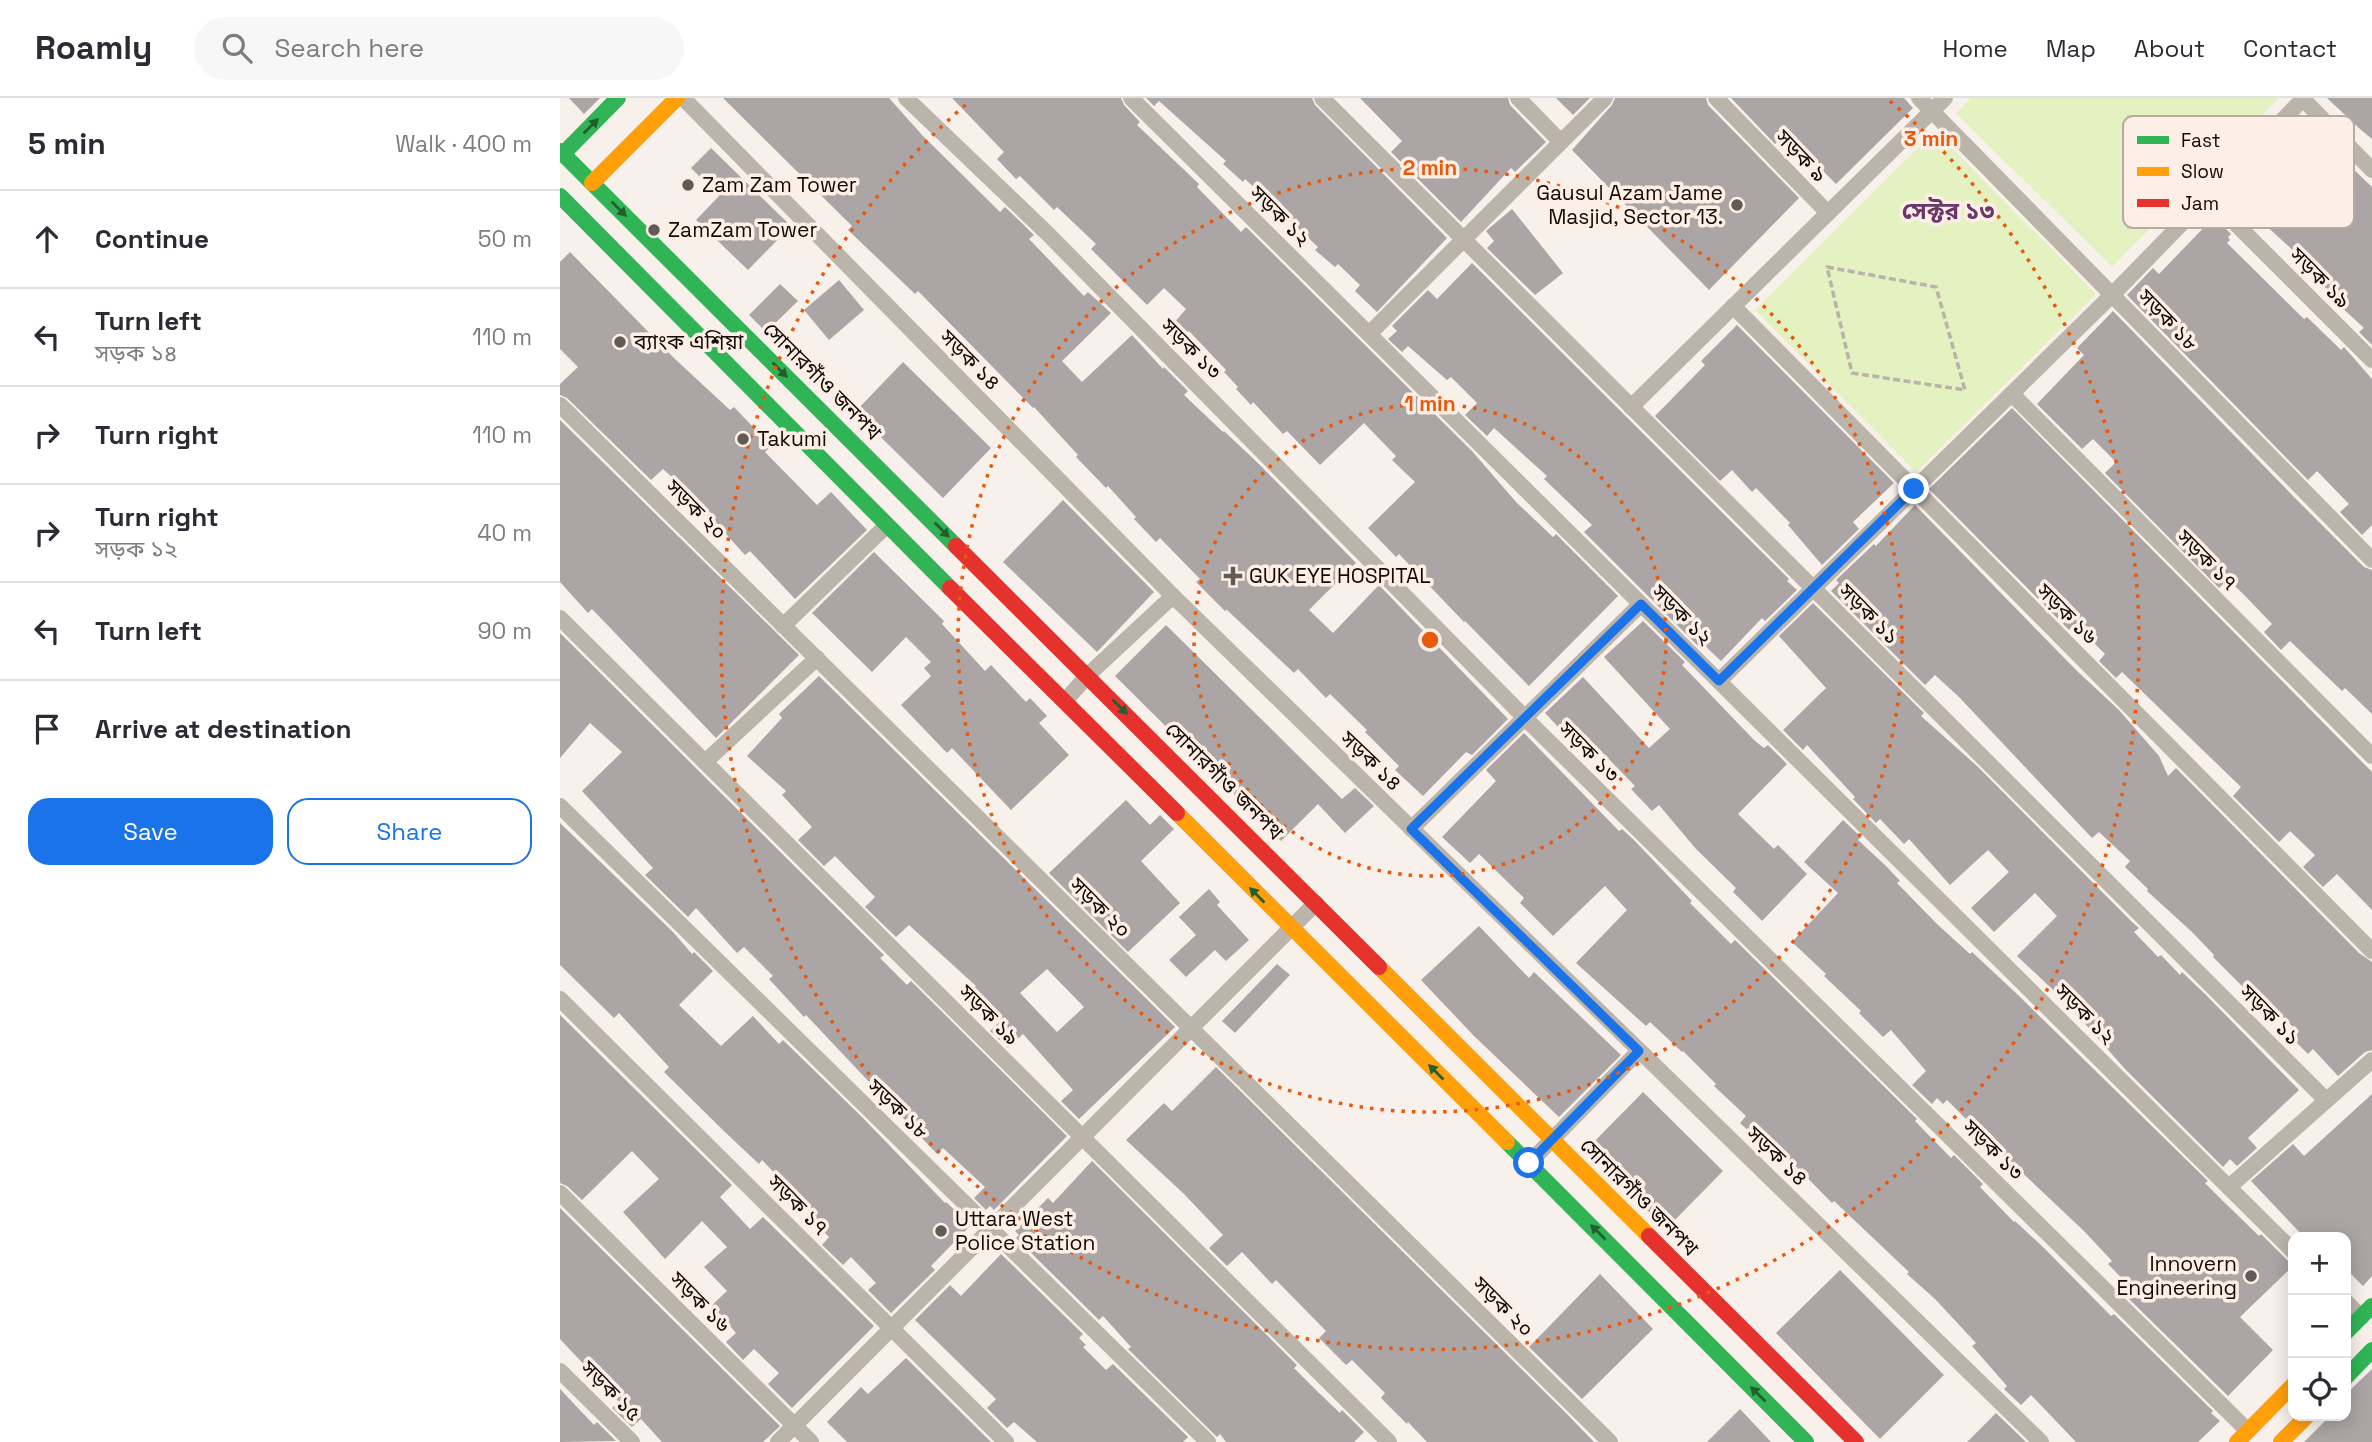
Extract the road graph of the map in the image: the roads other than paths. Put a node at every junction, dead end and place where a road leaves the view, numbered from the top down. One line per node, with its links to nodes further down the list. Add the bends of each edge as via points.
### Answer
1 (618, 98): 18 (main road, one-way to 1)
2 (677, 98): 20 (main road)
3 (683, 98): 37 (street, সড়ক ১৪)
4 (906, 98): 45 (street, সড়ক ১৩, via 1048,234)
5 (1131, 98): 28 (street, সড়ক ১২)
6 (1322, 98): 25 (street, সড়ক ১১)
7 (1518, 98): 16 (street)
8 (1605, 98): 16 (street)
9 (1716, 98): 22 (street, সড়ক ৯)
10 (1919, 98): 13 (street, সড়ক ১৮)
11 (1945, 98): 13 (street)
12 (2303, 99): 14 (street); 15 (street)
13 (1932, 111): 22 (street); 26 (street, সড়ক ১৮)
14 (2286, 116)
15 (2320, 116)
16 (1561, 142): 25 (street)
17 (2354, 151): 19 (street)
18 (561, 153): 20 (main road, সোনারগাঁও জনপথ)
19 (2372, 170)
20 (592, 183): 42 (main road, সোনারগাঁও জনপথ, one-way to 42)
21 (563, 206): 34 (main road)
22 (1828, 213): 27 (street)
23 (2177, 228): 26 (street)
24 (2240, 228): 29 (street, সড়ক ১৯)
25 (1464, 239): 28 (street); 32 (street, সড়ক ১১)
26 (2113, 294): 30 (street); 35 (street, সড়ক ১৮)
27 (1733, 306): 32 (street); 33 (street, সড়ক ১৬)
28 (1369, 334): 38 (street, সড়ক ১২)
29 (2372, 360)
30 (2012, 394): 33 (street); 46 (street, সড়ক ১৭)
31 (560, 405): 40 (street, সড়ক ২০)
32 (1631, 407): 36 (street, সড়ক ১১)
33 (1914, 489): 36 (street); 52 (street, সড়ক ১৬)
34 (887, 525): 40 (street); 44 (main road)
35 (2372, 560)
36 (1814, 588): 43 (street); 57 (street, সড়ক ১১)
37 (1172, 596): 42 (street); 49 (street, সড়ক ১৪)
38 (1641, 604): 43 (street, সড়ক ১২); 45 (street)
39 (560, 618): 47 (street, সড়ক ১৯)
40 (783, 626): 41 (street, সড়ক ২০)
41 (817, 658): 47 (street); 54 (street, সড়ক ২০)
42 (1088, 675): 44 (street); 50 (main road, সোনারগাঁও জনপথ, one-way to 50)
43 (1719, 681): 61 (street, সড়ক ১২)
44 (1065, 701): 51 (main road, one-way to 44)
45 (1525, 718): 49 (street); 75 (street, সড়ক ১৩)
46 (2372, 756)
47 (705, 762): 58 (street, সড়ক ১৯)
48 (560, 806): 63 (street, সড়ক ১৮)
49 (1411, 829): 55 (street, সড়ক ১৪)
50 (1316, 903): 51 (street); 59 (main road, সোনারগাঁও জনপথ)
51 (1290, 928): 54 (street); 60 (main road, one-way to 51)
52 (2372, 951)
53 (560, 999): 66 (street, সড়ক ১৭)
54 (1190, 1027): 58 (street); 82 (street, সড়ক ২০)
55 (1639, 1051): 59 (street); 86 (street, সড়ক ১৪)
56 (2372, 1060): 57 (street)
57 (2326, 1100): 61 (street)
58 (1081, 1136): 63 (street); 81 (street, সড়ক ১৯)
59 (1552, 1140): 60 (street); 74 (main road, সোনারগাঁও জনপথ)
60 (1529, 1163): 83 (main road, one-way to 60)
61 (2229, 1187): 64 (street, সড়ক ১২)
62 (560, 1193): 73 (street, সড়ক ১৬)
63 (990, 1228): 66 (street); 80 (street, সড়ক ১৮)
64 (2288, 1246)
65 (2366, 1312): 67 (main road)
66 (891, 1327): 73 (street); 79 (street, সড়ক ১৭)
67 (2351, 1327)
68 (2372, 1350): 70 (main road)
69 (560, 1371): 76 (street, সড়ক ১৫)
70 (2351, 1372)
71 (2288, 1390): 75 (main road)
72 (2302, 1421): 87 (main road)
73 (794, 1425): 77 (street); 78 (street, সড়ক ১৬)
74 (1843, 1430): 84 (main road); 85 (main road, সোনারগাঁও জনপথ)
75 (2243, 1436)
76 (632, 1442)
77 (778, 1442)
78 (811, 1442)
79 (1006, 1442)
80 (1208, 1442)
81 (1389, 1442)
82 (1610, 1442)
83 (1806, 1442)
84 (1831, 1442)
85 (1856, 1442)
86 (2041, 1442)
87 (2281, 1442)

